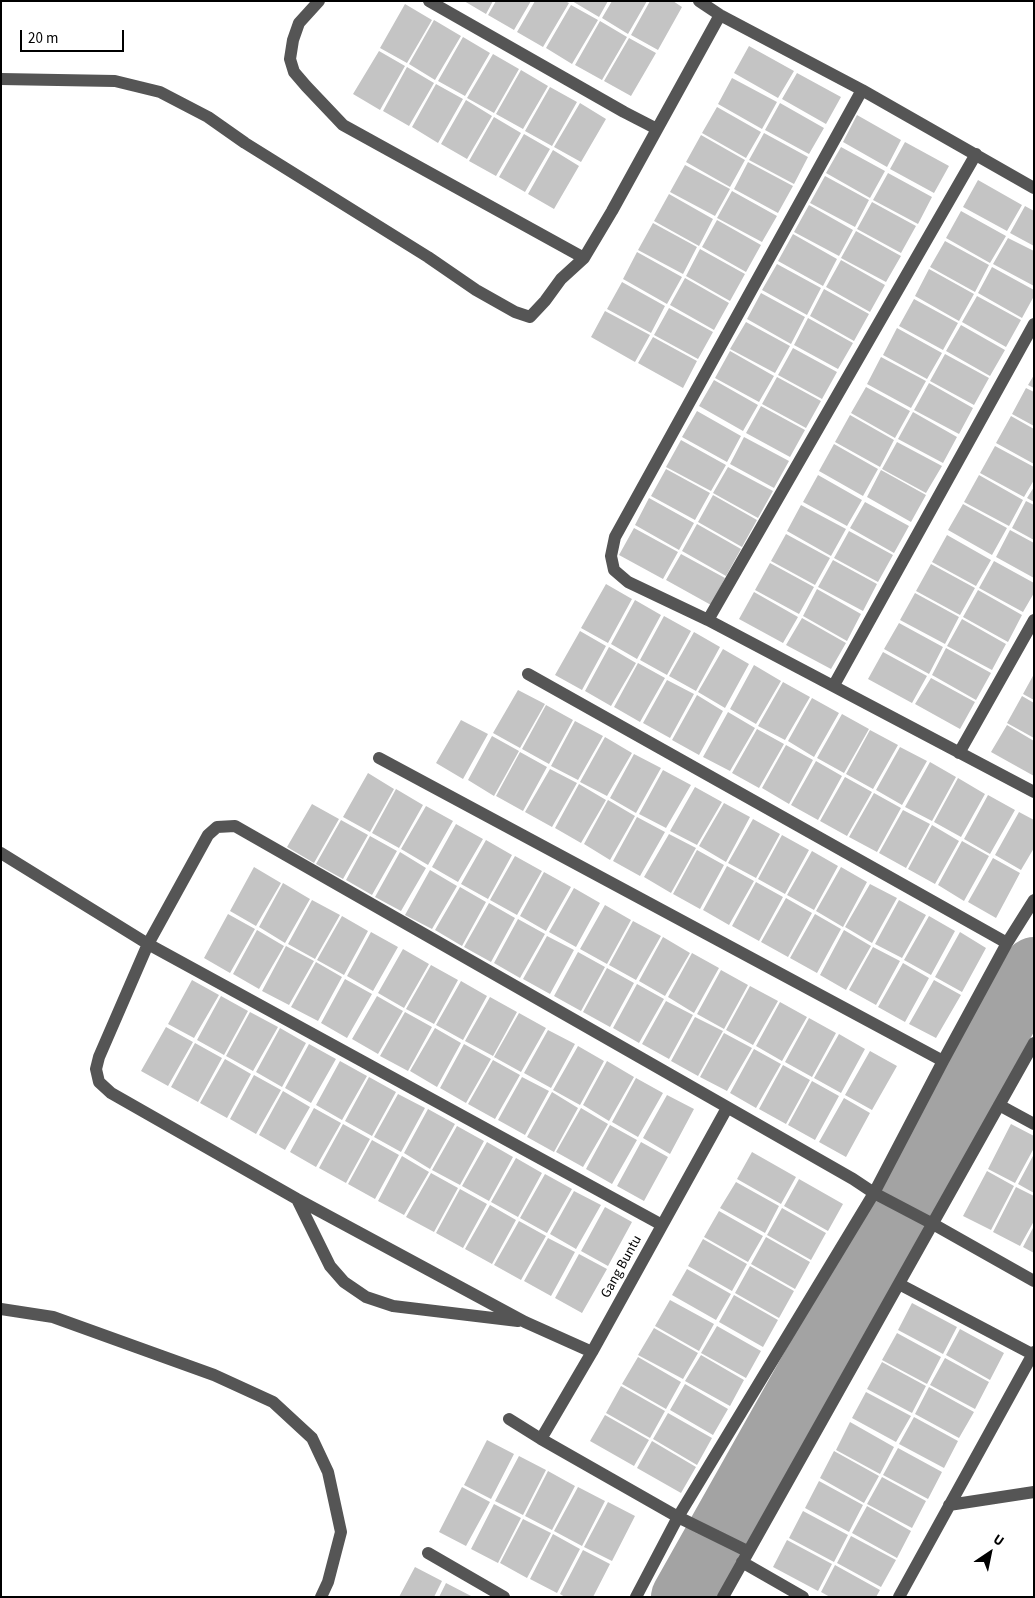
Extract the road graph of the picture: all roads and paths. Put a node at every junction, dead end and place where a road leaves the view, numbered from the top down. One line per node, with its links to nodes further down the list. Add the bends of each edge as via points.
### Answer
1 (319, 1): 10 (street, via 300,23 290,59 294,72 343,125)
2 (429, 1): 7 (street)
3 (699, 1): 4 (street)
4 (720, 15): 6 (street); 7 (street)
5 (1, 79): 10 (street, via 115,81 160,92 208,116 244,143 476,290 530,317 561,279)
6 (862, 90): 8 (street); 12 (street, via 615,538 611,556 614,570 628,582)
7 (657, 129): 10 (street)
8 (976, 154): 9 (street); 12 (street)
9 (1034, 188)
10 (584, 258)
11 (1034, 324): 15 (street)
12 (708, 620): 15 (street)
13 (1034, 620): 16 (street)
14 (528, 674): 21 (street)
15 (834, 685): 16 (street)
16 (959, 753): 18 (street)
17 (380, 758): 24 (street)
18 (1034, 792)
19 (1, 853): 22 (street)
20 (1034, 900): 21 (street)
21 (1007, 943): 24 (street)
22 (148, 944): 26 (street, via 208,836 217,827 235,826); 29 (street, via 99,1057 96,1069 99,1082 111,1093); 31 (street)
23 (1034, 1043): 25 (street)
24 (943, 1061): 28 (street)
25 (999, 1105): 27 (street); 30 (street)
26 (727, 1108): 28 (street); 31 (street, Gang Buntu)
27 (1034, 1124)
28 (874, 1193): 30 (street); 42 (street)
29 (297, 1198): 35 (street); 35 (street, via 330,1266 344,1282 366,1297 393,1306)
30 (932, 1224): 32 (street); 33 (street)
31 (662, 1225): 36 (street, Gang Buntu)
32 (1034, 1281)
33 (899, 1284): 37 (street); 44 (street)
34 (1, 1309): 45 (street, via 53,1317 214,1375 272,1402 312,1438 328,1472 341,1532)
35 (525, 1322): 36 (street)
36 (592, 1352): 39 (street, Gang Buntu)
37 (1033, 1353): 41 (street)
38 (509, 1419): 39 (street)
39 (541, 1439): 42 (street)
40 (1034, 1492): 41 (street)
41 (949, 1505): 50 (street)
42 (678, 1517): 44 (street); 47 (street)
43 (428, 1553): 46 (street)
44 (745, 1554): 48 (street); 49 (street)
45 (321, 1597)
46 (504, 1597)
47 (636, 1597)
48 (723, 1597)
49 (803, 1597)
50 (899, 1597)

